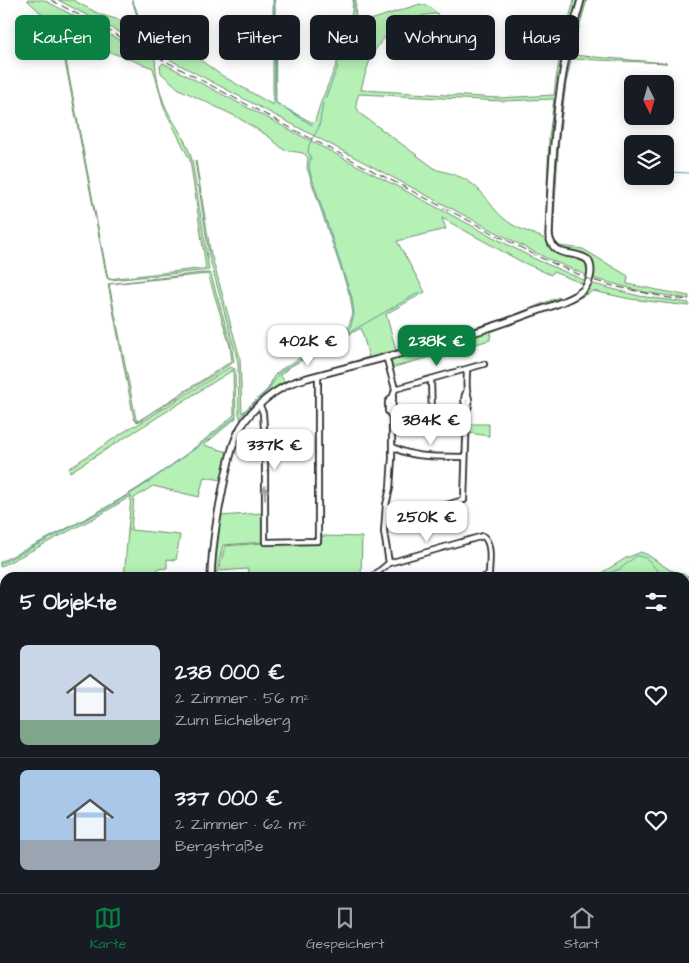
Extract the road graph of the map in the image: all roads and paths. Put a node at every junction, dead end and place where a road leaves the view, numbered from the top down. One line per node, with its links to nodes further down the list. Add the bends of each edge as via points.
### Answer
1 (581, 0): 2 (street, via 559,102 550,235 551,244 558,251 581,255 588,260 591,271 587,286 570,298 513,320)
2 (386, 356): 5 (street); 7 (street)
3 (484, 364): 4 (street)
4 (467, 369): 6 (street); 12 (street, via 470,396)
5 (318, 375): 8 (street, via 286,385); 8 (street, one-way to 8, via 318,541 264,542 265,444)
6 (431, 379): 7 (street); 9 (street)
7 (395, 389): 10 (street, via 388,402 392,417)
8 (260, 406): 18 (street, via 242,427 231,454 214,533)
9 (432, 419)
10 (392, 447): 11 (street); 13 (street)
11 (400, 451): 12 (street, via 425,456); 13 (street)
12 (465, 457): 15 (street, via 464,500 428,510)
13 (392, 458): 14 (street)
14 (386, 505): 15 (street); 16 (street)
15 (393, 512): 16 (street)
16 (384, 517): 17 (street)
17 (389, 563): 19 (street); 20 (street, via 483,536 489,544)
18 (211, 572)
19 (378, 572)
20 (489, 572)

